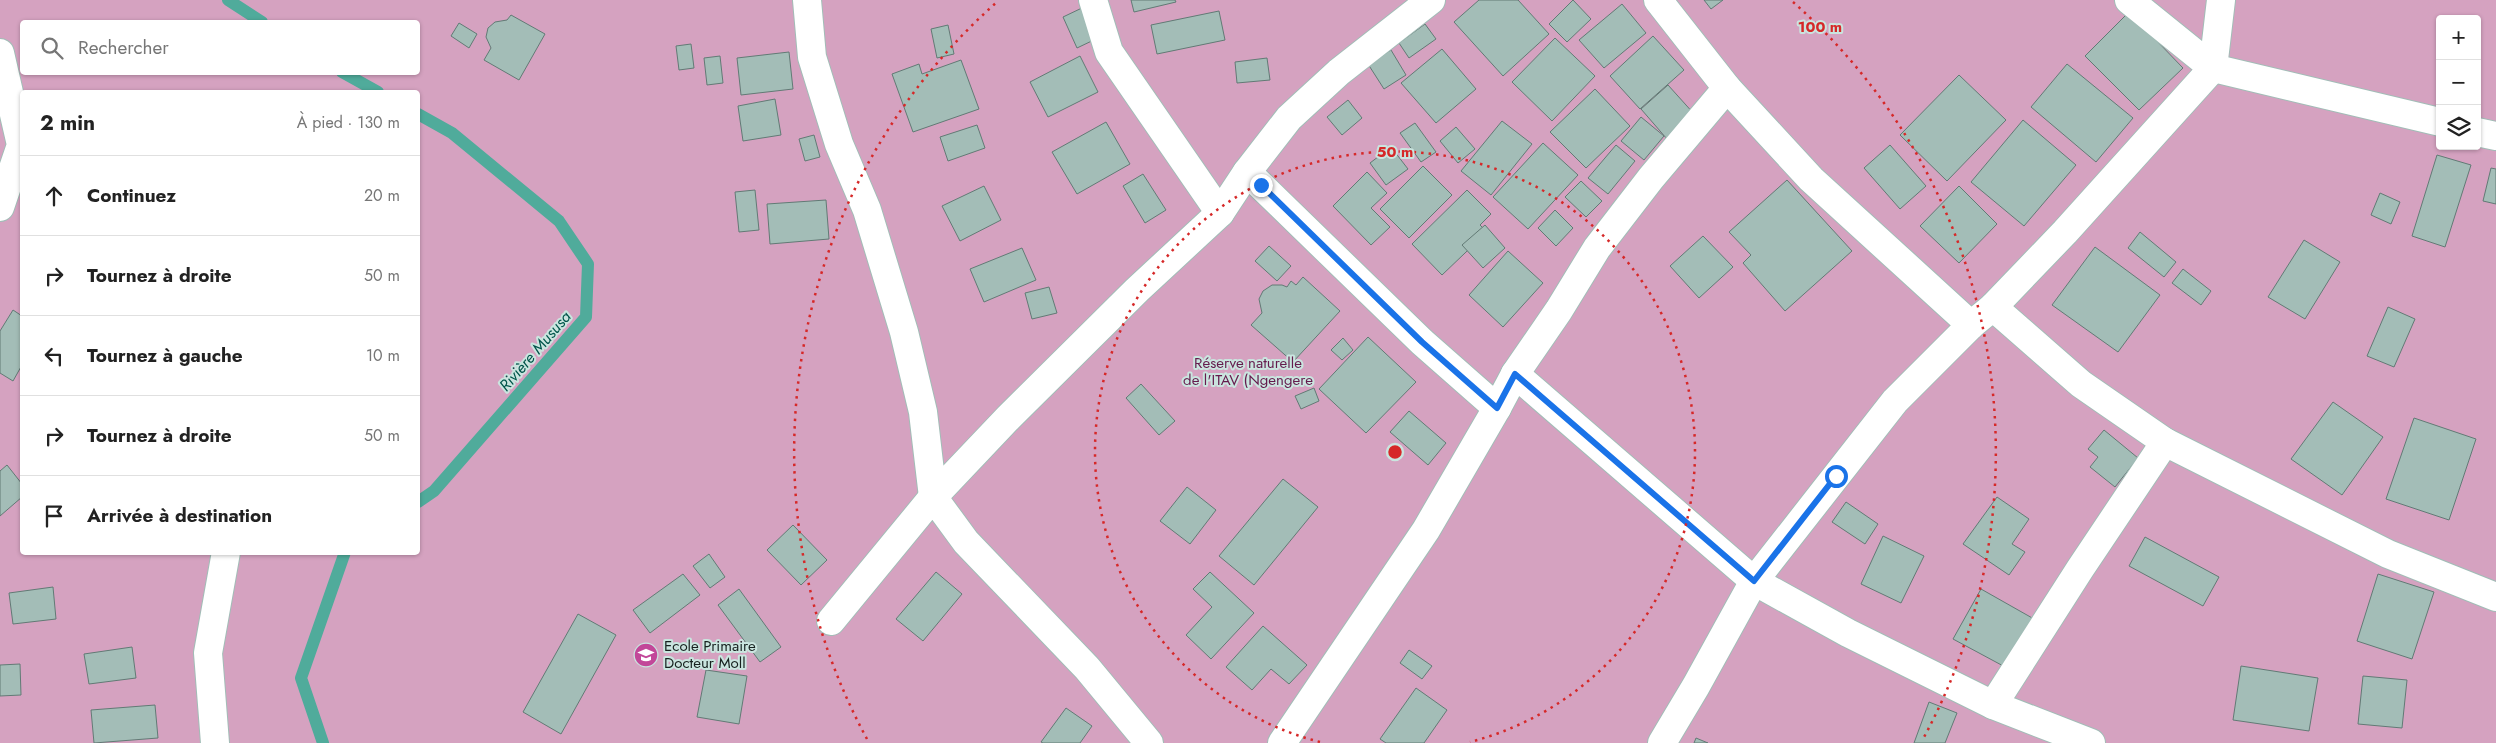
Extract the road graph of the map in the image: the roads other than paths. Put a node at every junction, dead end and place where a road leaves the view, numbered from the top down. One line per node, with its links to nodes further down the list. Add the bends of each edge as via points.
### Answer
1 (807, 0): 22 (street, via 812,57 839,144 867,210 904,332 923,412)
2 (1093, 0): 16 (street, via 1109,52)
3 (1430, 0): 14 (street, via 1332,78 1289,118)
4 (1658, 0): 9 (street)
5 (2129, 0): 8 (street)
6 (2221, 0): 8 (street)
7 (0, 53): 13 (street)
8 (2213, 68): 10 (street); 17 (street, via 2066,232)
9 (1727, 88): 18 (street, via 1812,179); 19 (street, via 1597,248)
10 (2436, 121)
11 (2481, 133): 12 (street)
12 (2496, 136)
13 (15, 143): 15 (street)
14 (1247, 172): 16 (street); 20 (street, via 1422,342)
15 (0, 207)
16 (1220, 213): 22 (street, via 1123,303)
17 (1993, 307): 18 (street); 21 (street, via 2081,384)
18 (1971, 325): 24 (street, via 1895,401)
19 (1515, 374): 20 (street); 24 (street)
20 (1497, 408): 30 (street, via 1426,530)
21 (2165, 442): 25 (street, via 2388,554); 27 (street)
22 (933, 496): 26 (street); 29 (street, via 966,542 1088,668)
23 (225, 555): 28 (street, via 208,653)
24 (1754, 581): 27 (street, via 1848,633); 31 (street)
25 (2496, 598)
26 (831, 621)
27 (1993, 705): 32 (street)
28 (215, 743)
29 (1149, 743)
30 (1282, 743)
31 (1662, 743)
32 (2091, 743)

